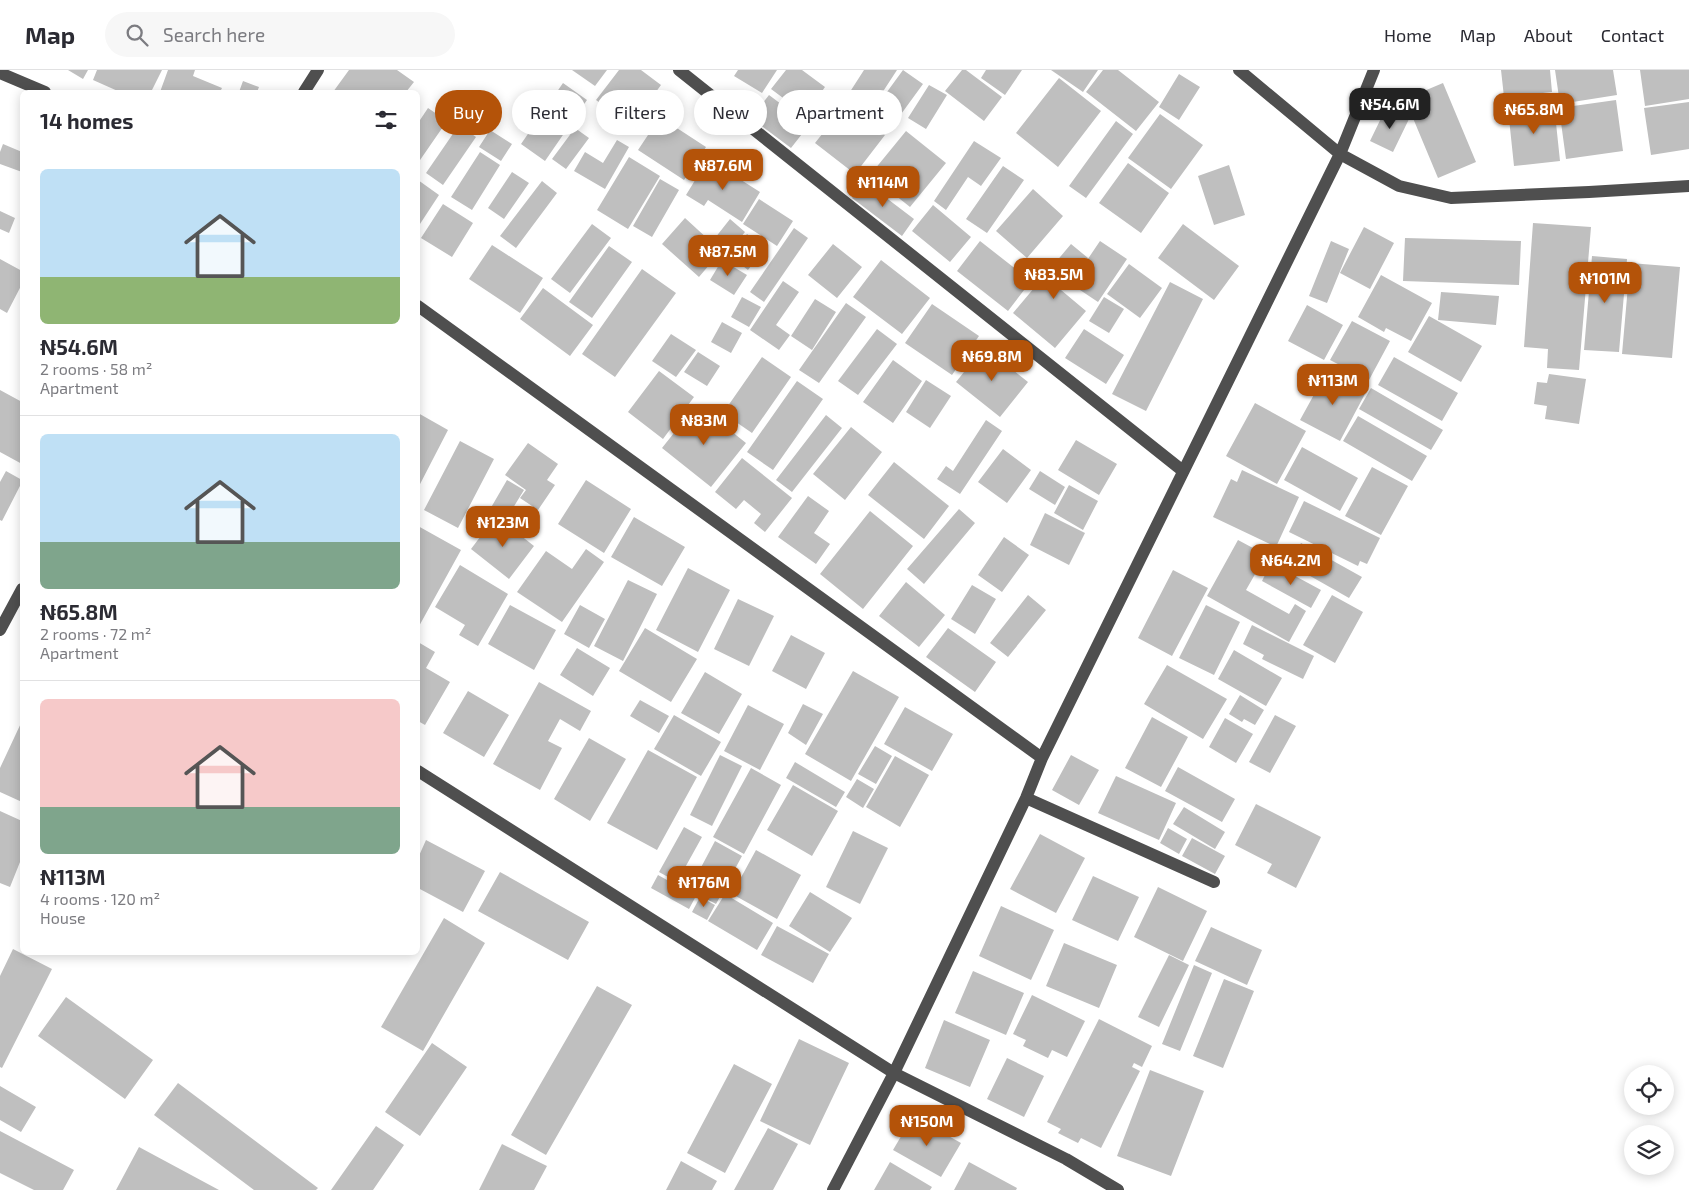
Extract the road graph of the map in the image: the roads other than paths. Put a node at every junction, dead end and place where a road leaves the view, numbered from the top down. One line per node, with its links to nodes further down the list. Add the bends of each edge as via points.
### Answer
1 (318, 70): 7 (street)
2 (679, 70): 11 (street)
3 (1239, 70): 8 (street)
4 (1374, 70): 8 (street)
5 (0, 72): 6 (street)
6 (40, 90)
7 (305, 90)
8 (1340, 154): 9 (street, via 1399,186 1451,198); 11 (street)
9 (1689, 186)
10 (420, 307): 14 (street)
11 (1183, 471): 14 (street)
12 (20, 593): 13 (street)
13 (0, 630)
14 (1042, 758): 16 (street)
15 (420, 772): 18 (street)
16 (1026, 798): 17 (street); 18 (street)
17 (1214, 882)
18 (894, 1073): 19 (street); 20 (street, via 1066,1159)
19 (832, 1190)
20 (1118, 1190)

